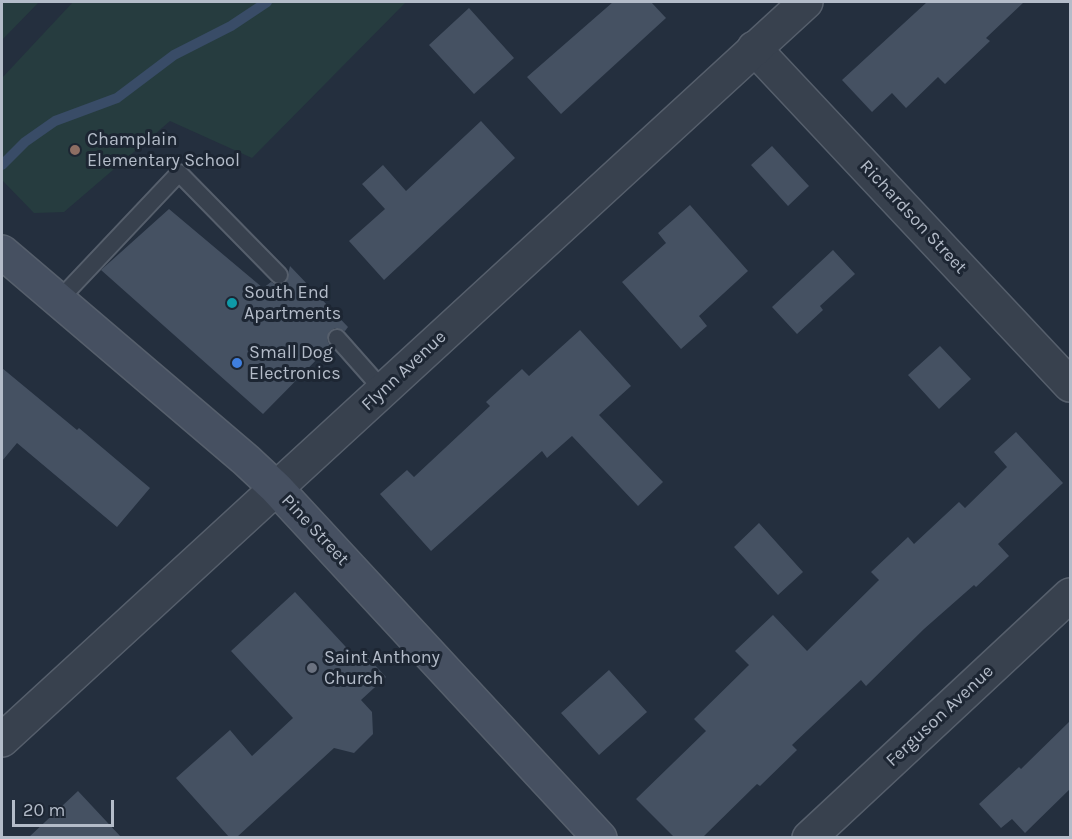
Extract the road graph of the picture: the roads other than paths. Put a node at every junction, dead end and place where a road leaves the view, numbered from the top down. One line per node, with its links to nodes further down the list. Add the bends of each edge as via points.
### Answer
1 (806, 2): 2 (street, Flynn Avenue)
2 (754, 48): 7 (street, Richardson Street); 8 (street, Flynn Avenue)
3 (2, 252): 5 (main road, Pine Street)
4 (279, 275): 5 (lane, via 179,173)
5 (58, 301): 9 (main road, Pine Street)
6 (337, 338): 8 (lane)
7 (1071, 385)
8 (383, 390): 9 (street, Flynn Avenue)
9 (276, 488): 11 (street, Flynn Avenue); 12 (main road, Pine Street)
10 (1071, 594): 13 (street, Ferguson Avenue)
11 (2, 740)
12 (600, 837)
13 (809, 837)

